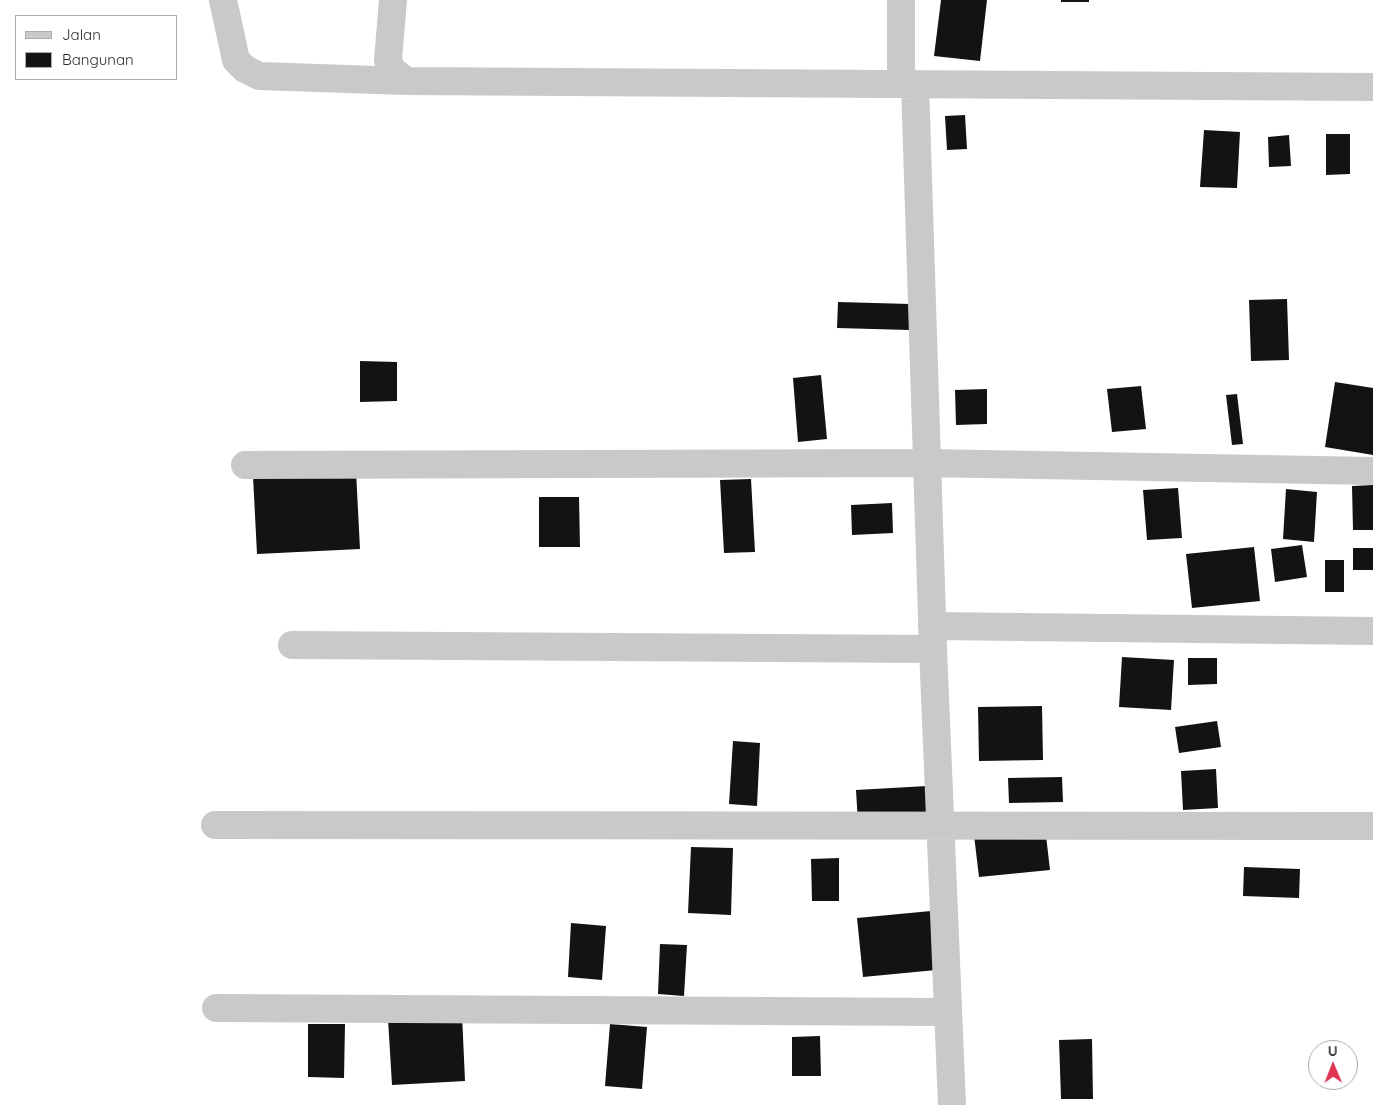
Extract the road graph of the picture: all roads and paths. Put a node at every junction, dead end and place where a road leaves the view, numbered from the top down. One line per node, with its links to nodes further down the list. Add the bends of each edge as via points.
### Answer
1 (223, 0): 4 (street, via 236,60 259,76)
2 (393, 0): 4 (street, via 388,60 391,69)
3 (901, 0): 5 (street)
4 (406, 81): 5 (street)
5 (908, 83): 6 (street); 7 (street)
6 (1373, 87)
7 (927, 463): 8 (street); 9 (street); 11 (street)
8 (245, 465)
9 (1373, 471)
10 (1373, 631): 11 (street)
11 (932, 638): 12 (street); 14 (street)
12 (292, 645)
13 (215, 825): 14 (street)
14 (941, 826): 15 (street); 17 (street)
15 (1373, 826)
16 (216, 1008): 17 (street)
17 (948, 1012): 18 (street)
18 (952, 1105)

